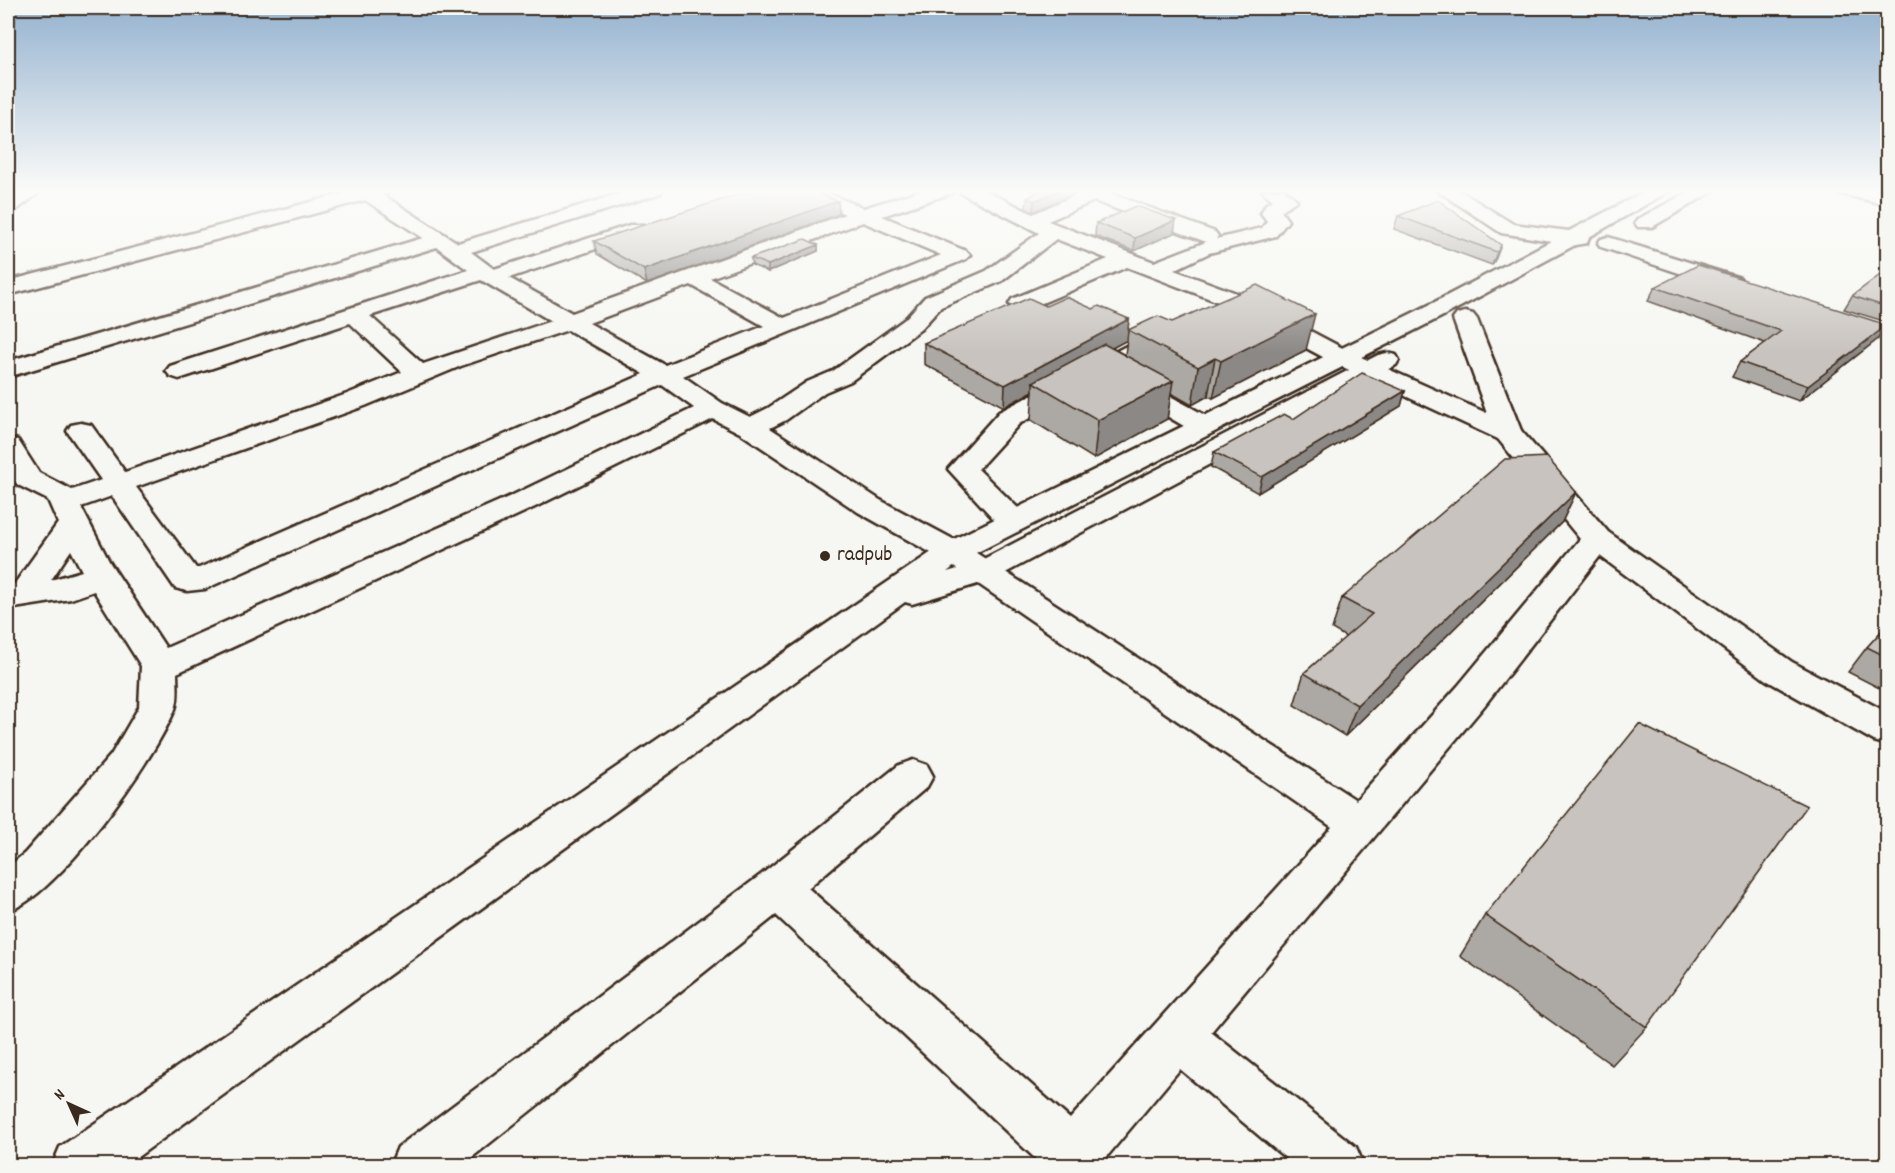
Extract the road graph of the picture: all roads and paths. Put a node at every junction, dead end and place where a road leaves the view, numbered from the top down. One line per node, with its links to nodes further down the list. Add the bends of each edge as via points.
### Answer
1 (135, 244): 15 (street)
2 (173, 244): 15 (street)
3 (452, 244): 14 (street)
4 (588, 244): 18 (street)
5 (784, 244): 20 (street)
6 (931, 244): 28 (street, via 959,255)
7 (1040, 244): 38 (street, via 994,276 933,302 913,324 842,376)
8 (1088, 244): 16 (street)
9 (1231, 244): 17 (street, via 1202,249)
10 (1514, 244): 19 (street)
11 (1566, 244): 19 (street)
12 (1606, 244): 19 (street)
13 (1610, 244): 22 (street)
14 (447, 245): 18 (street); 31 (street)
15 (142, 252): 21 (street)
16 (1127, 259): 17 (street); 24 (street)
17 (1155, 270): 23 (street)
18 (487, 274): 25 (street); 27 (street)
19 (1527, 274): 26 (street); 29 (street)
20 (692, 277): 27 (street); 28 (street)
21 (8, 288)
22 (1753, 290)
23 (1234, 300): 29 (street); 30 (street)
24 (1020, 304)
25 (354, 314): 33 (street); 34 (street)
26 (1465, 319): 32 (street); 40 (street)
27 (570, 322): 34 (street); 35 (street)
28 (784, 327): 35 (street)
29 (1343, 358): 32 (street); 37 (street)
30 (1100, 367): 37 (street); 44 (street, via 1009,417 962,469)
31 (8, 369)
32 (1369, 370): 40 (street); 47 (street)
33 (179, 372)
34 (419, 374): 42 (street)
35 (664, 375): 36 (street); 42 (street, via 196,580 187,580)
36 (713, 409): 38 (street); 51 (street, via 524,501)
37 (1204, 426): 44 (street)
38 (750, 427): 46 (street, via 869,506)
39 (81, 431): 42 (street)
40 (1508, 433): 45 (street)
41 (8, 446): 43 (street, via 28,479 60,495)
42 (120, 483): 43 (street)
43 (70, 512): 48 (street); 49 (street)
44 (1013, 521): 46 (street)
45 (1597, 539): 52 (street, via 1779,671); 54 (street, via 1471,696)
46 (953, 552): 47 (street); 50 (street)
47 (983, 572): 50 (street); 54 (street)
48 (101, 576): 49 (street, via 71,588); 51 (street)
49 (16, 597)
50 (887, 600): 59 (street)
51 (159, 666): 56 (street, via 158,707 124,766 40,866)
52 (1887, 731)
53 (913, 776): 55 (street)
54 (1360, 824): 57 (street)
55 (777, 888): 58 (street); 60 (street)
56 (8, 892)
57 (1177, 1035): 58 (street); 61 (street)
58 (1068, 1161)
59 (79, 1166)
60 (417, 1166)
61 (1337, 1166)

